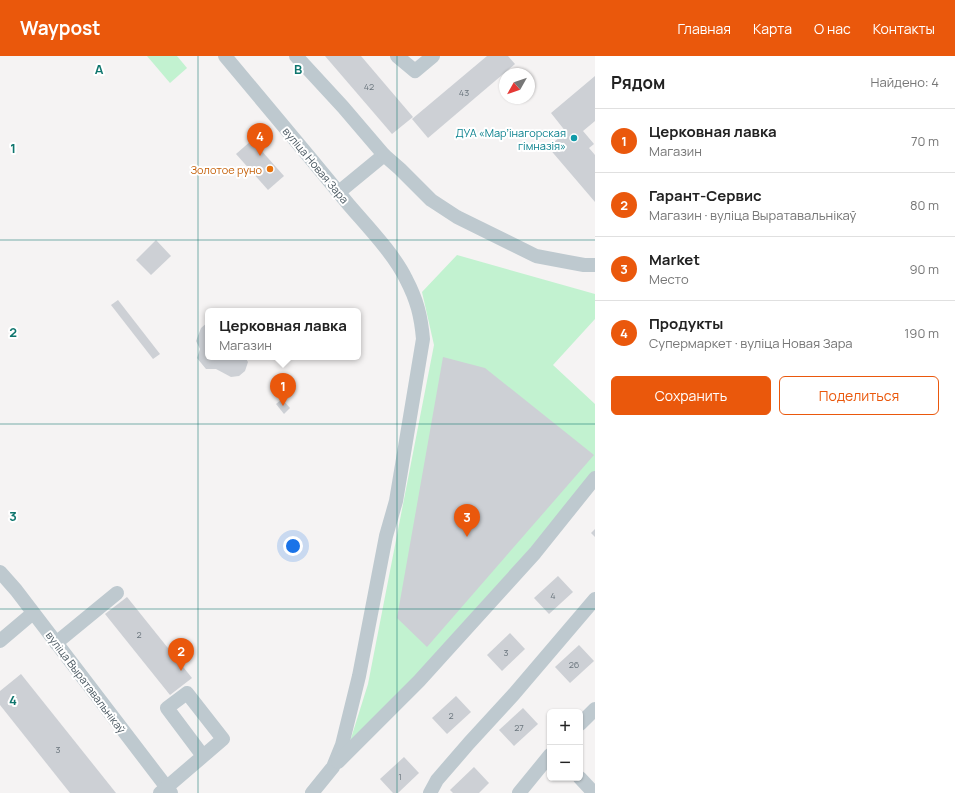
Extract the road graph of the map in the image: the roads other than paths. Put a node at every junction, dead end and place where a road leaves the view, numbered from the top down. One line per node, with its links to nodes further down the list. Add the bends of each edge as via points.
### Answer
1 (225, 56): 6 (street, вуліца Новая Зара)
2 (296, 56): 5 (street)
3 (397, 56): 4 (street, via 415,71)
4 (433, 56)
5 (384, 155): 6 (street); 7 (street, via 431,200 457,217 536,256)
6 (339, 192): 19 (street, вуліца Новая Зара, via 406,277 421,317 423,339 396,501 386,536 359,676 342,745)
7 (595, 265)
8 (595, 478): 19 (street, via 536,553 419,681)
9 (0, 572): 12 (street, вуліца Выратавальнікаў)
10 (117, 593): 14 (street)
11 (595, 599): 23 (street, via 437,780)
12 (33, 613): 13 (street); 14 (street, вуліца Выратавальнікаў)
13 (0, 640)
14 (56, 643): 21 (street, вуліца Выратавальнікаў)
15 (595, 710): 16 (street)
16 (583, 721)
17 (203, 756): 21 (street)
18 (547, 759): 24 (street)
19 (333, 767): 22 (street)
20 (583, 781): 25 (street)
21 (166, 791)
22 (312, 793)
23 (430, 793)
24 (519, 793)
25 (594, 793)

